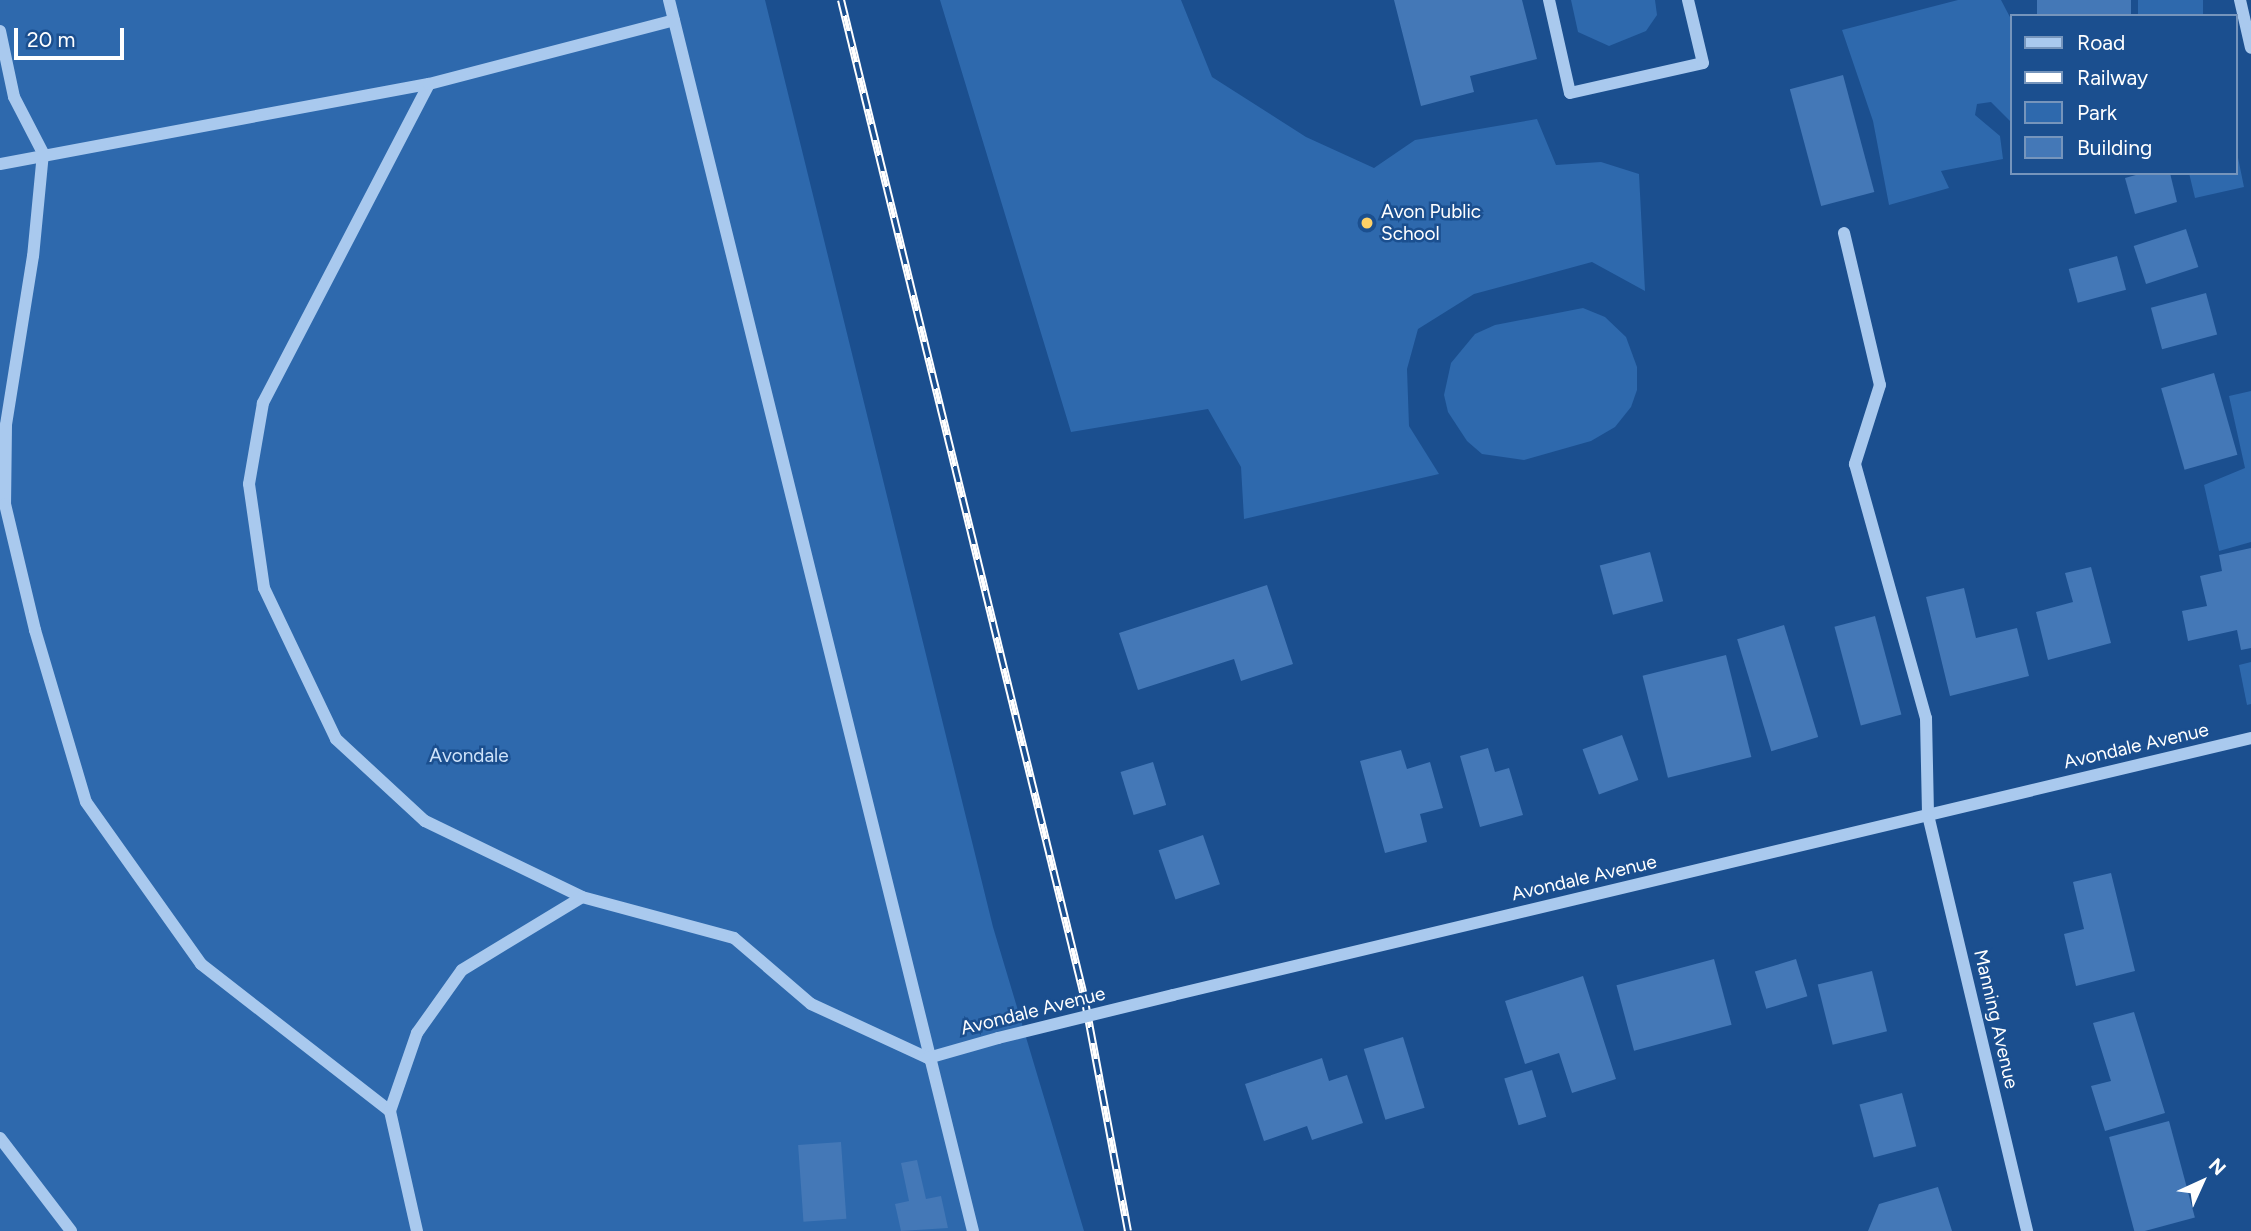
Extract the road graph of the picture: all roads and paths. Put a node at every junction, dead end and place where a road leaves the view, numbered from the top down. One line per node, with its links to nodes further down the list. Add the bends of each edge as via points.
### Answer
1 (669, 0): 5 (street)
2 (1549, 0): 3 (street, via 1570,93 1703,63)
3 (1688, 0)
4 (2240, 0): 7 (street)
5 (674, 20): 8 (street); 15 (street)
6 (0, 32): 9 (street, via 14,97)
7 (2251, 48)
8 (429, 83): 9 (street); 14 (street, via 263,403 249,484 264,588 336,739 425,821)
9 (43, 153): 10 (street); 16 (street, via 33,256 6,425 5,504 35,630 86,802 201,964)
10 (0, 164)
11 (1844, 233): 13 (street, Manning Avenue, via 1880,385 1855,464 1926,718)
12 (2251, 738): 13 (street, Avondale Avenue)
13 (1928, 815): 15 (street, Avondale Avenue, bridge); 21 (street, Manning Avenue)
14 (582, 897): 15 (street, via 734,938 811,1004); 16 (street, via 461,970 417,1033)
15 (928, 1058): 20 (street)
16 (390, 1111): 19 (street)
17 (0, 1138): 18 (street)
18 (71, 1231)
19 (417, 1231)
20 (973, 1231)
21 (2027, 1231)

